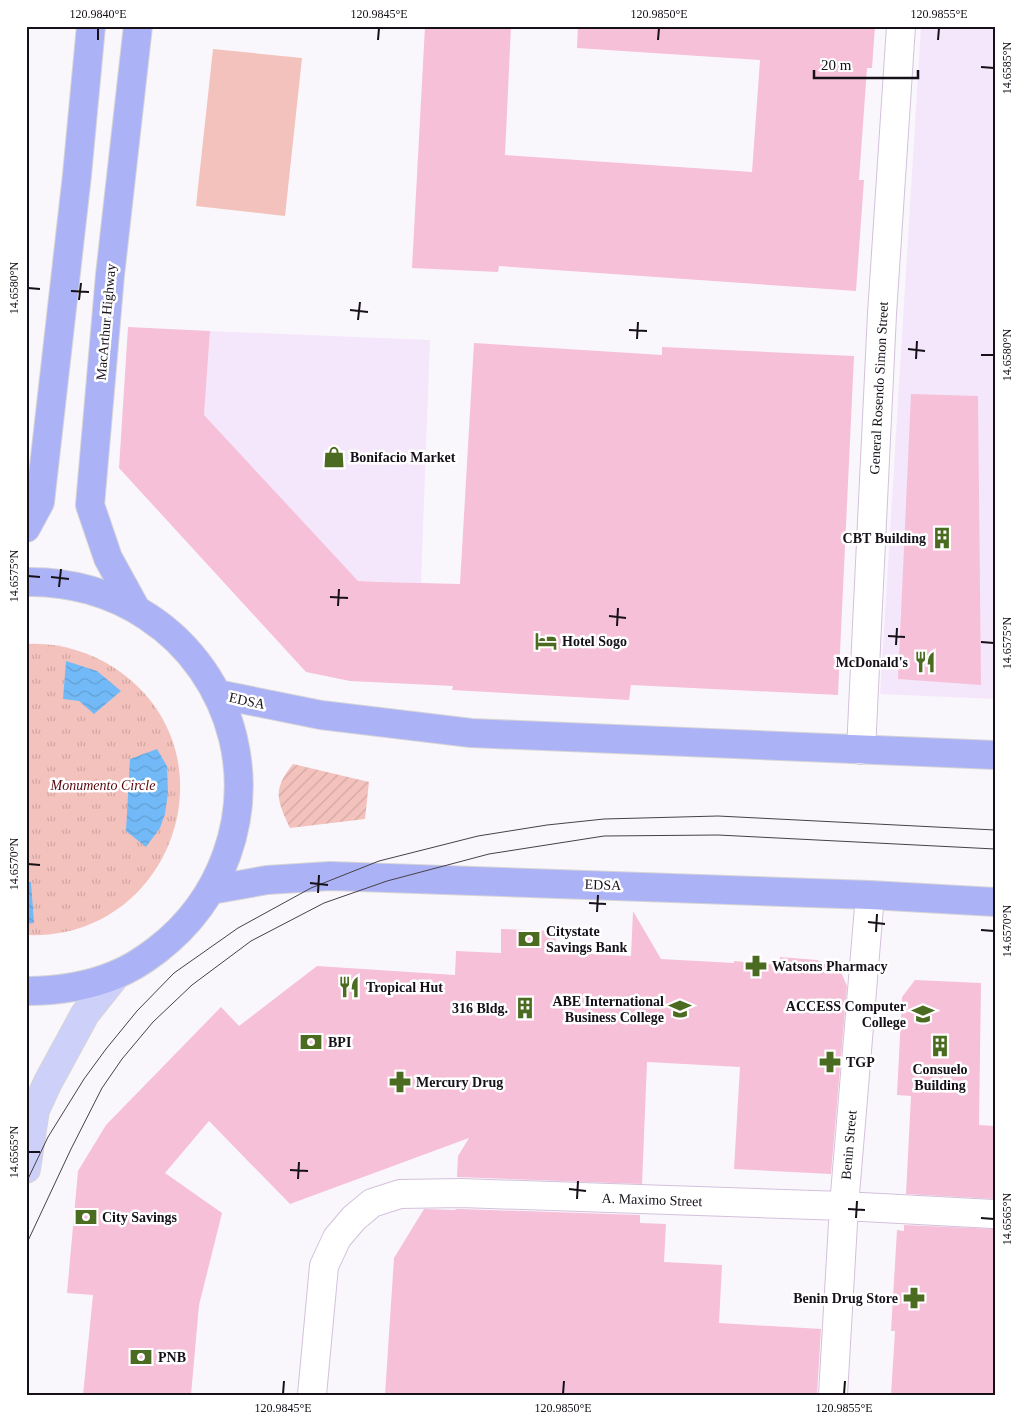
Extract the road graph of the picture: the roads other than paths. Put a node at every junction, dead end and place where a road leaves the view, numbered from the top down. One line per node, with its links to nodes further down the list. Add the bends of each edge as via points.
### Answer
1 (91, 26): 4 (highway, via 40,502)
2 (138, 26): 6 (highway, MacArthur Highway, via 110,275 90,505 108,558)
3 (901, 26): 8 (street, General Rosendo Simon Street, via 882,314)
4 (26, 528)
5 (26, 582): 6 (highway, via 75,586 106,595)
6 (136, 609): 7 (highway, via 183,645)
7 (217, 694): 8 (highway, EDSA, via 321,715 471,734); 10 (highway, via 229,722 237,756 240,791 236,825 226,859)
8 (861, 750): 9 (highway, EDSA)
9 (995, 755)
10 (211, 890): 11 (highway, EDSA, via 267,880 330,876); 13 (highway, via 193,917 170,940)
11 (870, 895): 12 (highway, EDSA); 16 (street, Benin Street)
12 (995, 902)
13 (116, 975): 14 (highway, via 77,987); 15 (main road, via 85,1014 35,1110)
14 (26, 991)
15 (26, 1169)
16 (844, 1206): 17 (street, A. Maximo Street); 18 (street, A. Maximo Street, via 462,1193 400,1194 372,1203 337,1238 324,1266); 19 (street, Benin Street)
17 (993, 1214)
18 (312, 1395)
19 (833, 1395)

